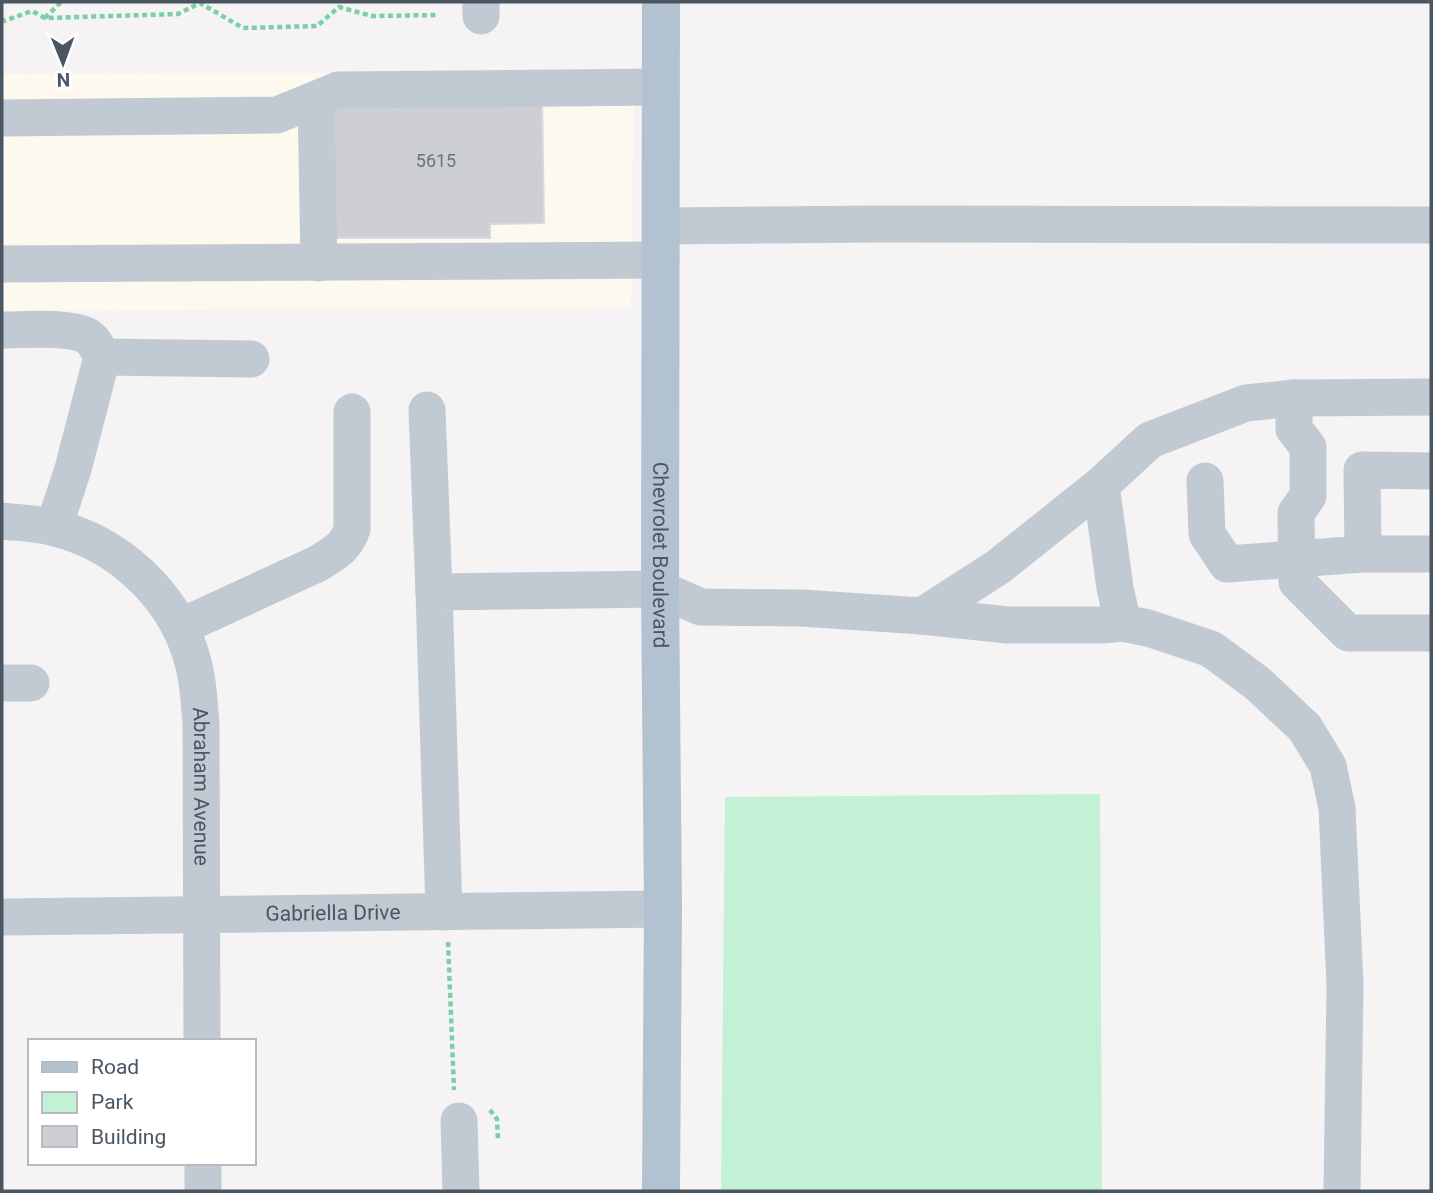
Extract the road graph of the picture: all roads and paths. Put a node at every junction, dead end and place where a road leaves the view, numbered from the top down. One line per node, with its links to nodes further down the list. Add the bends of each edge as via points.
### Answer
1 (61, 2): 6 (path)
2 (200, 2): 4 (path, via 243,28 317,26); 6 (path, via 178,14)
3 (661, 2): 8 (main road, Chevrolet Boulevard)
4 (339, 4): 5 (path, via 372,16)
5 (438, 15)
6 (45, 18): 7 (path, via 32,11)
7 (2, 19)
8 (661, 87): 9 (street, via 338,90); 12 (main road, Chevrolet Boulevard)
9 (316, 100): 10 (street, via 277,116); 13 (street)
10 (2, 118)
11 (1431, 225): 12 (street, via 881,224)
12 (661, 243): 13 (street); 30 (main road, Chevrolet Boulevard)
13 (318, 263): 14 (street)
14 (2, 264)
15 (2, 330): 16 (street, via 63,330 86,335)
16 (102, 357): 17 (street); 26 (street)
17 (251, 359)
18 (1431, 397): 21 (street)
19 (427, 410): 31 (street)
20 (352, 412): 34 (street, via 352,529 348,541 317,564)
21 (1294, 413): 24 (street, via 1246,403 1150,440); 29 (street, via 1308,447 1308,496 1296,513)
22 (1431, 471): 27 (street, via 1362,471)
23 (1205, 481): 29 (street, via 1207,534 1227,564)
24 (1101, 485): 32 (street, via 998,567); 33 (street)
25 (2, 521): 26 (street, Abraham Avenue)
26 (54, 527): 34 (street, Abraham Avenue, via 120,558 159,594)
27 (1363, 554): 28 (street); 29 (street)
28 (1431, 554)
29 (1296, 559): 35 (street, via 1297,582 1348,633)
30 (660, 589): 31 (street); 32 (street, via 701,607); 36 (main road, Chevrolet Boulevard)
31 (434, 592): 39 (street)
32 (922, 616): 33 (street, via 1007,625)
33 (1123, 623): 47 (street, via 1211,649 1257,683 1305,728 1328,766 1337,808 1345,985)
34 (180, 627): 37 (street, Abraham Avenue, via 198,684 201,723)
35 (1431, 633)
36 (663, 909): 39 (street, Gabriella Drive); 46 (main road, Chevrolet Boulevard)
37 (201, 915): 38 (street, Gabriella Drive); 39 (street, Gabriella Drive); 40 (street, Abraham Avenue)
38 (2, 917)
39 (446, 925): 41 (path, via 454,1090)
40 (202, 1039)
41 (469, 1105): 42 (path, via 497,1119); 45 (street)
42 (498, 1140)
43 (203, 1165): 44 (street)
44 (203, 1191)
45 (461, 1191)
46 (661, 1191)
47 (1342, 1191)

